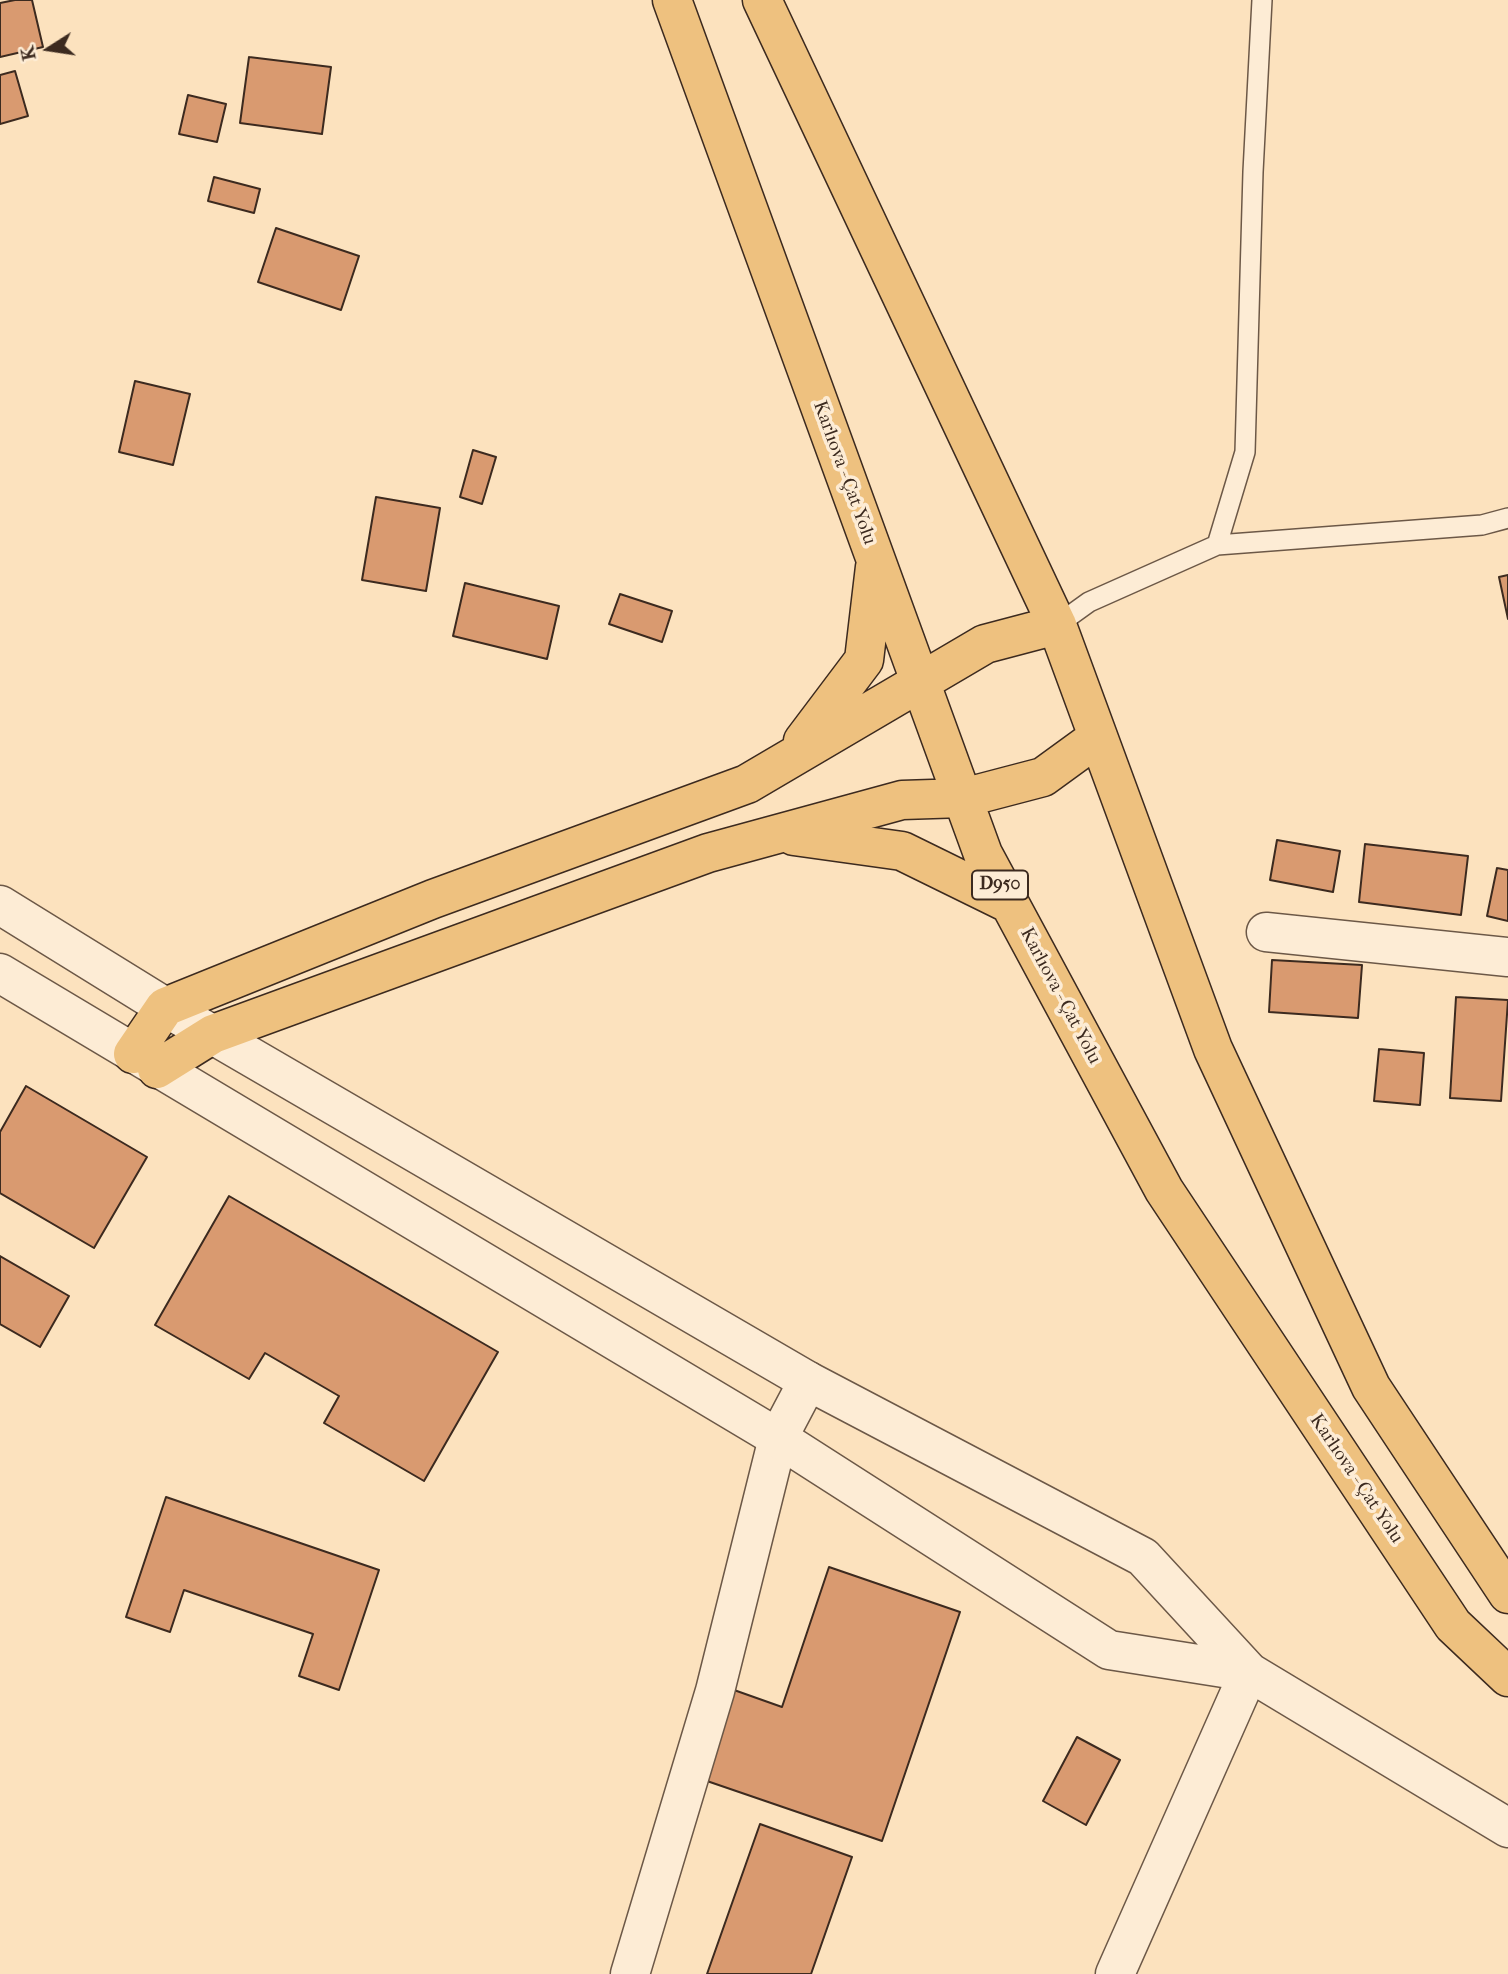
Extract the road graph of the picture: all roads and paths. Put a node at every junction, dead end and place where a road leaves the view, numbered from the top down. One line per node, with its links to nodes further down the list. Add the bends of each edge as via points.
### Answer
1 (672, 0): 6 (highway, Karlıova - Çat Yolu / D950)
2 (762, 0): 7 (highway)
3 (1262, 0): 5 (lane, via 1245,452)
4 (1508, 518): 5 (lane, via 1469,527)
5 (1217, 545): 7 (lane, via 1089,602)
6 (876, 561): 8 (highway, Karlıova - Çat Yolu / D950); 10 (highway, via 864,660)
7 (1057, 625): 8 (highway, via 985,644); 9 (highway)
8 (920, 680): 10 (highway); 11 (highway, Karlıova - Çat Yolu / D950)
9 (1098, 737): 11 (highway, via 1043,777); 23 (highway, via 1213,1049 1371,1387)
10 (791, 757): 18 (highway, via 747,784 433,899)
11 (963, 799): 12 (highway, via 902,800); 13 (highway, Karlıova - Çat Yolu / D950)
12 (778, 834): 13 (highway, via 902,851); 19 (highway, via 708,853)
13 (1010, 904): 25 (highway, Karlıova - Çat Yolu / D950, via 1164,1191 1453,1625)
14 (0, 905): 18 (street)
15 (1266, 932): 16 (street)
16 (1508, 957)
17 (0, 973): 20 (street)
18 (165, 1007): 19 (street); 20 (highway)
19 (213, 1034): 20 (highway); 21 (street)
20 (145, 1062): 22 (street)
21 (808, 1381): 22 (street); 24 (street, via 1143,1557)
22 (778, 1438): 24 (street, via 1109,1650); 27 (street, via 715,1691)
23 (1508, 1594)
24 (1249, 1672): 26 (street); 28 (street)
25 (1508, 1678)
26 (1508, 1828)
27 (630, 1974)
28 (1115, 1974)

